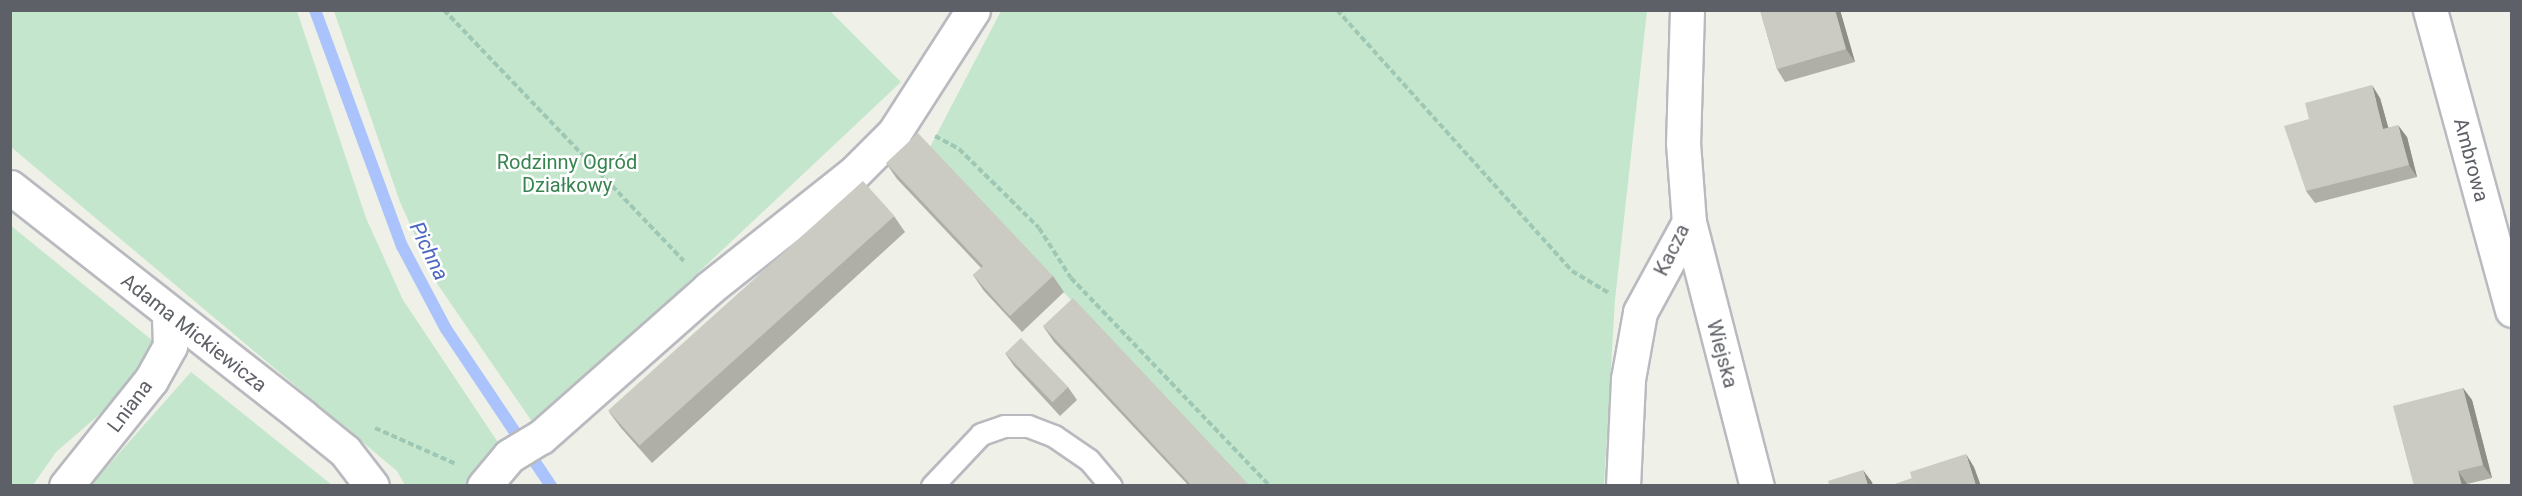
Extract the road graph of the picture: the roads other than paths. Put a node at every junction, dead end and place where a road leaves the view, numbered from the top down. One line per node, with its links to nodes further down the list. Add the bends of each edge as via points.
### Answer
1 (973, 10): 8 (street, via 894,133 854,173 708,289)
2 (1688, 10): 5 (street, Kacza, via 1683,143)
3 (2430, 10): 6 (street, Ambrowa)
4 (10, 187): 7 (street, Adama Mickiewicza)
5 (1689, 222): 13 (street, Kacza, via 1640,312 1628,379); 14 (street, Wiejska)
6 (2511, 310)
7 (169, 316): 9 (street, Lniana, via 170,346 151,380); 10 (street, Adama Mickiewicza, via 336,444)
8 (497, 470)
9 (66, 486)
10 (372, 486)
11 (932, 486): 12 (lane, via 981,434 1004,426 1028,426 1054,436 1089,460)
12 (1111, 486)
13 (1623, 486)
14 (1757, 486)

